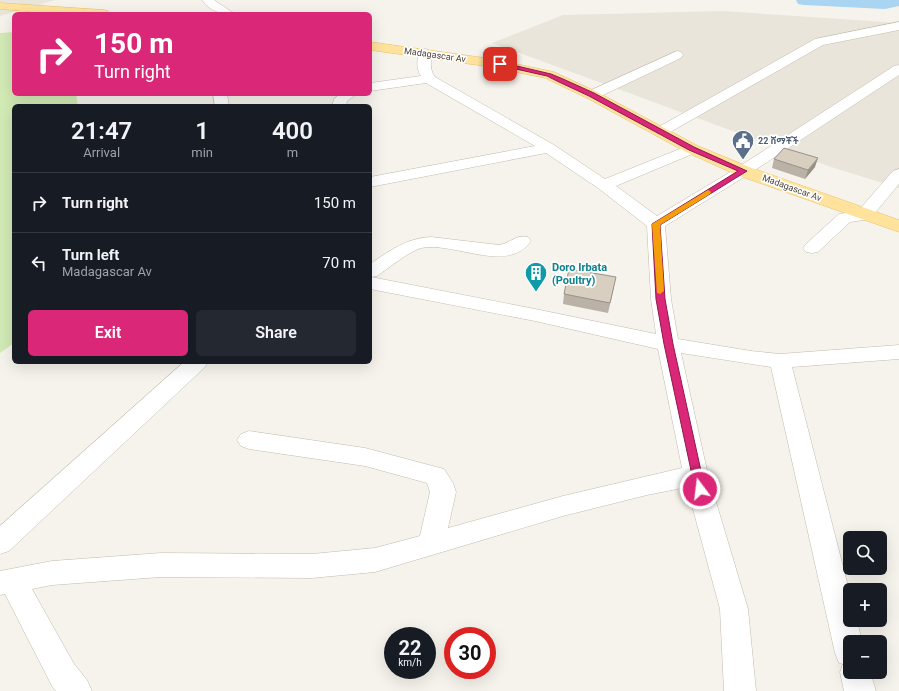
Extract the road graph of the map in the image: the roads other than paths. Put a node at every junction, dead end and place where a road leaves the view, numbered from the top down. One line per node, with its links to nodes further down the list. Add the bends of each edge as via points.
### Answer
1 (207, 0): 4 (street)
2 (0, 6): 3 (main road)
3 (78, 12)
4 (225, 12)
5 (899, 26): 15 (street, via 819,42)
6 (372, 46): 7 (main road, Madagascar Av)
7 (425, 53): 10 (street, via 423,67); 12 (main road, Madagascar Av, via 549,75)
8 (677, 54): 12 (street)
9 (899, 69): 18 (street)
10 (429, 78): 11 (street); 16 (street)
11 (372, 87)
12 (592, 95): 15 (main road, Madagascar Av)
13 (347, 96): 14 (street)
14 (340, 104)
15 (660, 132): 17 (main road, Madagascar Av)
16 (549, 148): 20 (street); 21 (street)
17 (692, 149): 18 (main road, Madagascar Av); 21 (street)
18 (743, 171): 22 (main road, Madagascar Av); 23 (street)
19 (899, 174): 22 (street)
20 (372, 182)
21 (604, 185): 23 (street)
22 (864, 215): 24 (main road, Madagascar Av); 26 (street, via 845,218)
23 (656, 224): 29 (street, via 661,299)
24 (899, 226)
25 (522, 241): 27 (street, via 510,249 491,250 435,243 419,244)
26 (812, 248)
27 (372, 271)
28 (372, 283): 29 (street)
29 (668, 344): 31 (street); 34 (street)
30 (899, 352): 31 (street)
31 (780, 361): 38 (street)
32 (195, 364): 35 (street)
33 (249, 440): 36 (street, via 365,457 435,476 441,483 442,492)
34 (696, 475): 36 (street, via 563,506); 41 (street, via 734,609)
35 (0, 543)
36 (431, 544): 37 (street, via 375,560 312,566 161,565 52,573)
37 (6, 582): 40 (street)
38 (846, 635)
39 (857, 679): 42 (street)
40 (64, 686)
41 (740, 691)
42 (860, 691)

